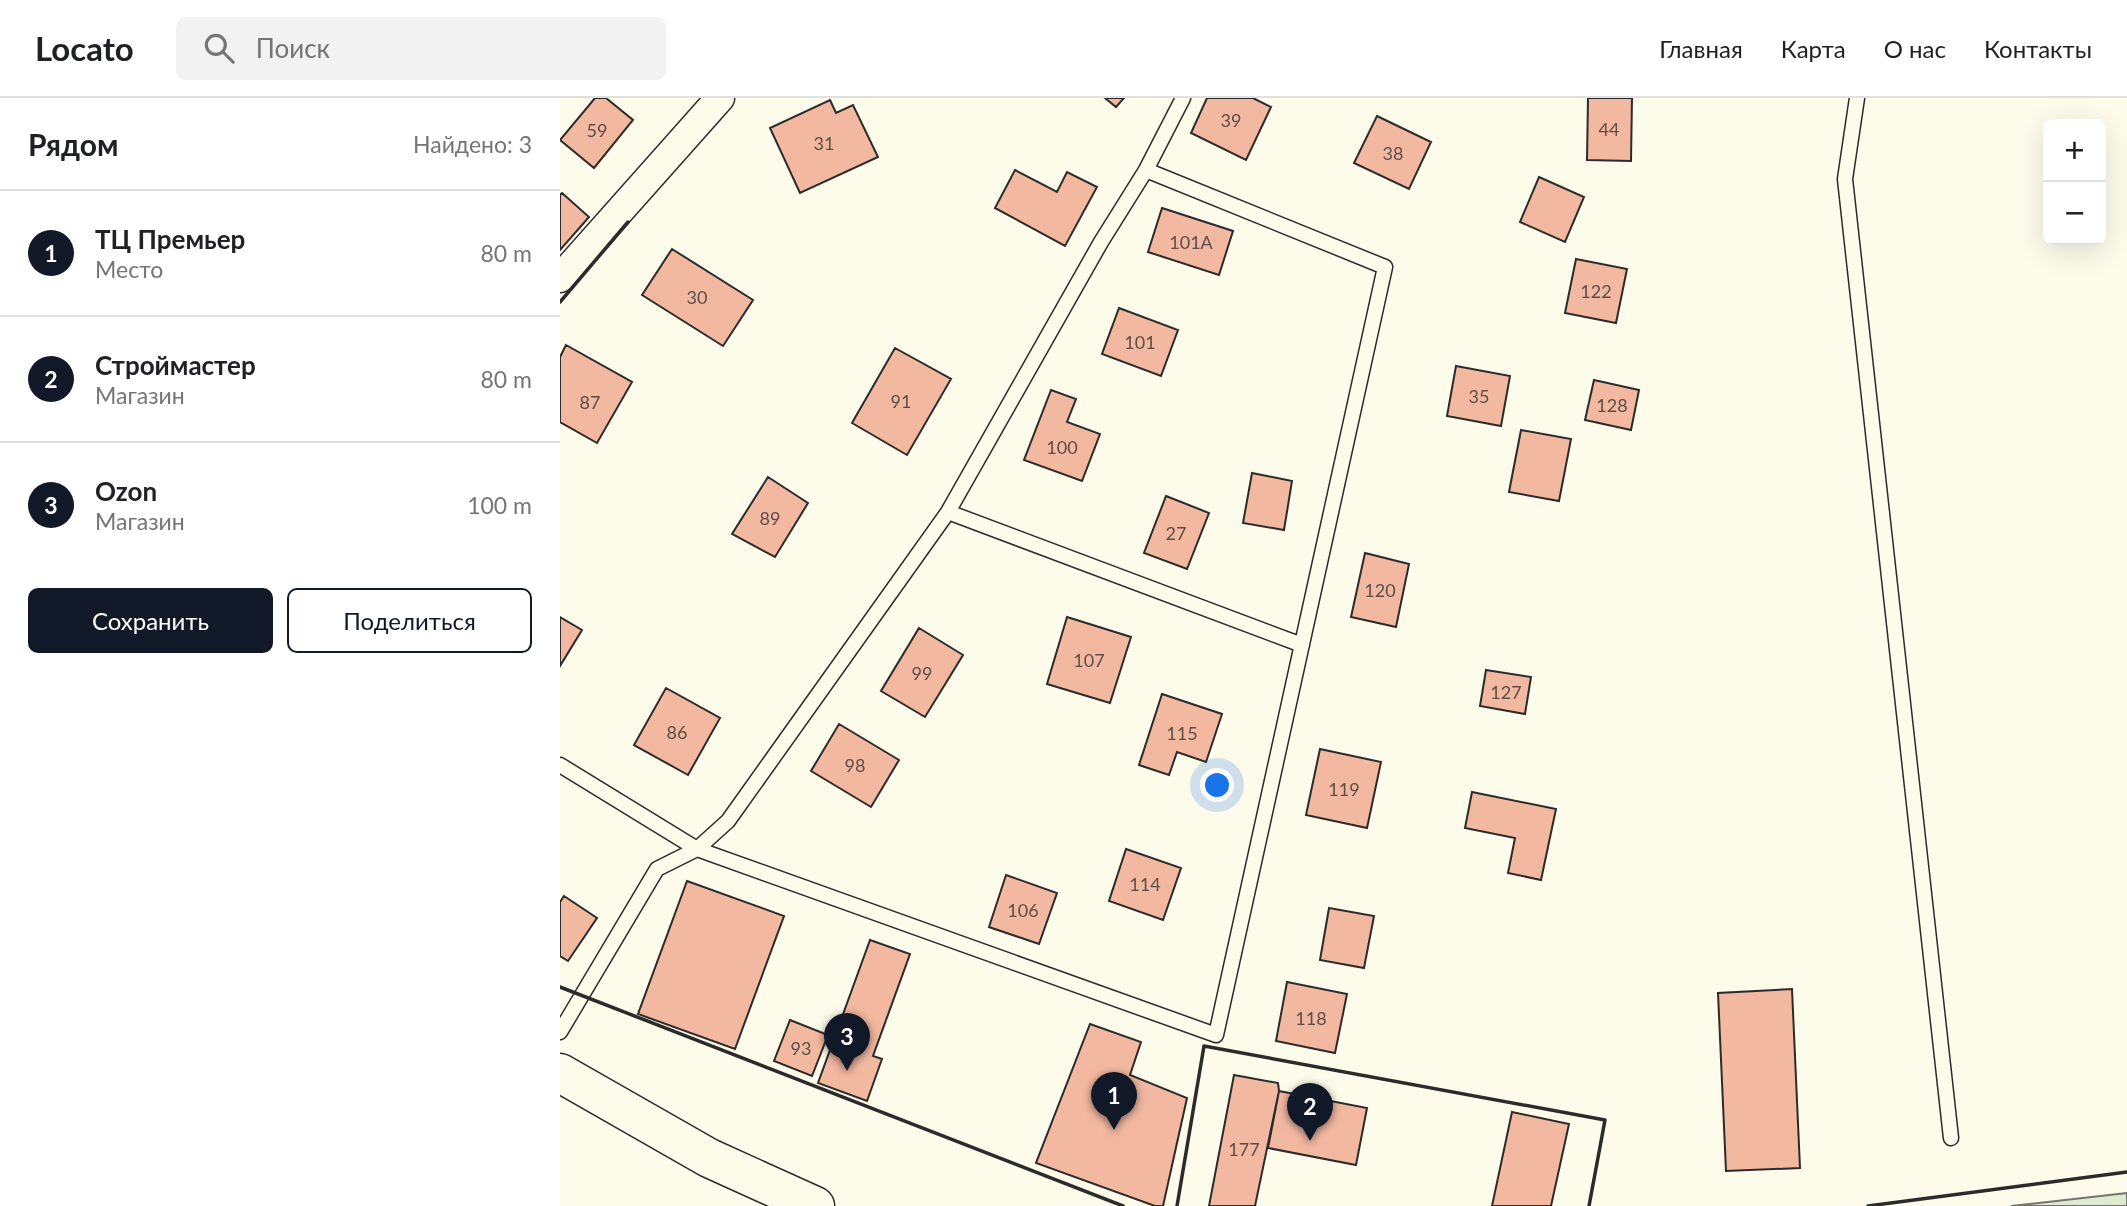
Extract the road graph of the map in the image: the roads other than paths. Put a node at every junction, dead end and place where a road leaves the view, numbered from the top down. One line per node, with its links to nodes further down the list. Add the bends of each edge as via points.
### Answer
1 (720, 98): 5 (street)
2 (1183, 98): 4 (lane)
3 (1857, 98): 12 (lane, via 1845,179)
4 (1146, 170): 6 (lane); 7 (lane, via 1385,267)
5 (560, 278)
6 (948, 512): 7 (lane); 9 (lane, via 727,821)
7 (1302, 645): 9 (lane, via 1216,1035)
8 (560, 765): 9 (lane)
9 (697, 849): 10 (lane, via 657,869)
10 (560, 1032)
11 (560, 1073): 13 (main road, via 709,1158)
12 (1951, 1138)
13 (815, 1206)

